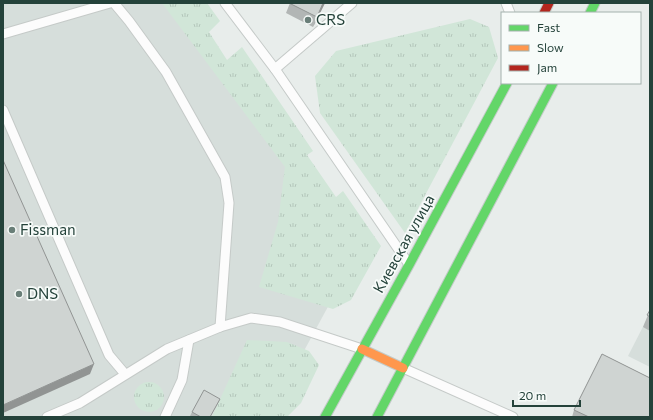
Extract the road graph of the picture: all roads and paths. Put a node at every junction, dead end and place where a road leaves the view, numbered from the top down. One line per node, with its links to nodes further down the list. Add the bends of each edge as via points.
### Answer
1 (110, 3): 9 (lane)
2 (114, 3): 15 (lane, via 166,72 224,177 229,203)
3 (225, 3): 10 (lane)
4 (352, 3): 10 (lane)
5 (549, 3): 7 (main road)
6 (595, 3): 8 (main road)
7 (544, 12)
8 (590, 12)
9 (3, 34)
10 (275, 69): 14 (lane)
11 (506, 84): 14 (main road, Киевская улица)
12 (552, 84): 18 (main road)
13 (3, 110): 19 (lane, via 109,355)
14 (409, 265): 17 (main road, Киевская улица)
15 (220, 326): 16 (lane); 17 (lane, via 251,318 280,322)
16 (189, 340): 19 (lane, via 167,349); 21 (lane, via 182,380)
17 (362, 348): 18 (main road); 22 (main road, Киевская улица)
18 (403, 368): 23 (main road); 24 (lane)
19 (125, 374): 20 (lane, via 80,403)
20 (47, 417)
21 (165, 417)
22 (325, 417)
23 (377, 417)
24 (513, 417)

